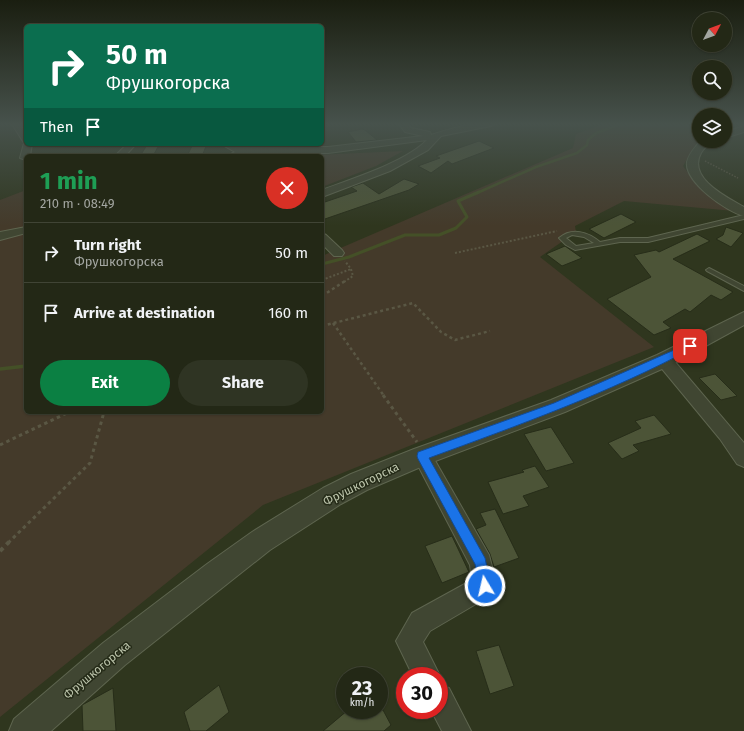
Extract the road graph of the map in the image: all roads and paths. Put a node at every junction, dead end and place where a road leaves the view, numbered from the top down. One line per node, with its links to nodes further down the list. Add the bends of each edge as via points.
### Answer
1 (406, 158): 5 (street, via 386,169)
2 (694, 158): 6 (street, via 692,168 698,180)
3 (700, 158): 4 (path)
4 (738, 178)
5 (324, 193)
6 (744, 212)
7 (744, 217): 12 (lane, via 648,240 620,240)
8 (24, 230): 10 (street)
9 (572, 233): 12 (lane, via 591,237); 12 (lane, via 562,238 575,248); 14 (path, via 554,231)
10 (0, 236)
11 (324, 239): 13 (street)
12 (599, 244)
13 (338, 252)
14 (455, 253)
15 (709, 270): 17 (lane)
16 (324, 279): 18 (path, via 351,268 353,276)
17 (744, 289)
18 (324, 295)
19 (744, 318): 23 (street, Фрушкогорска)
20 (333, 323): 21 (path); 22 (path, via 413,303 441,332 455,340); 27 (path)
21 (324, 325)
22 (490, 331)
23 (664, 360): 27 (street, Фрушкогорска, via 558,406); 28 (street)
24 (65, 414): 26 (path)
25 (103, 414): 29 (path, via 90,463)
26 (0, 445)
27 (424, 455): 30 (street, via 481,562 485,586 421,622 409,641); 32 (street, Фрушкогорска, via 339,493 261,541 114,654)
28 (744, 458)
29 (0, 551)
30 (422, 667)
31 (448, 714): 33 (street)
32 (26, 731)
33 (457, 731)

